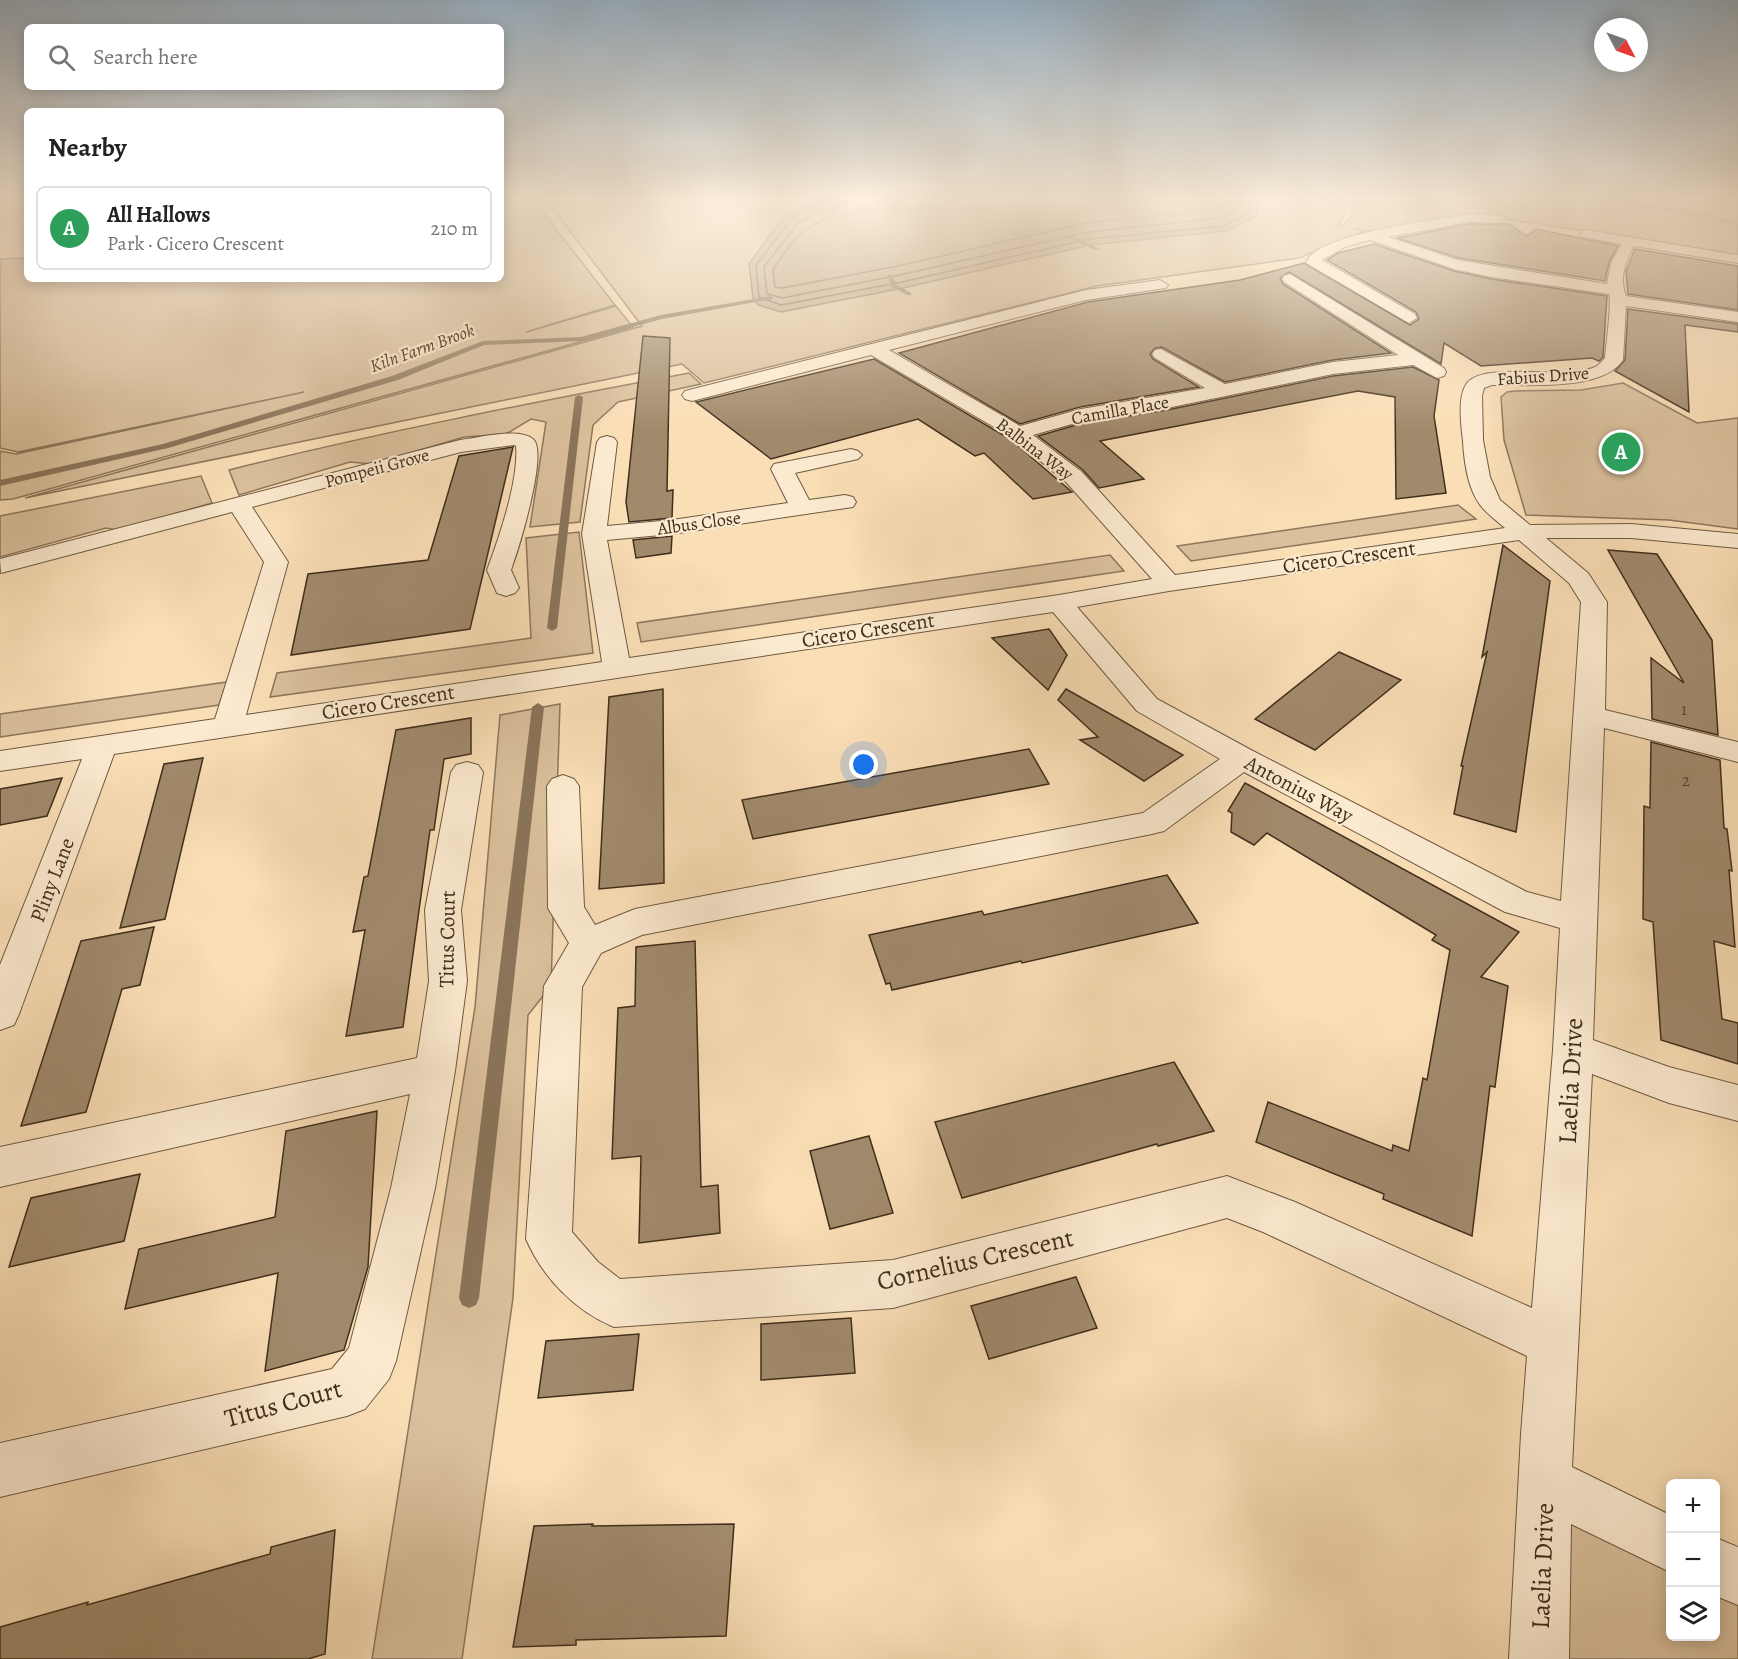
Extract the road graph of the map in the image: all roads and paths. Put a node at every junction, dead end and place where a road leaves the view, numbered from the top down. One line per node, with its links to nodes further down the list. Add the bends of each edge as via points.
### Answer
1 (1334, 274): 8 (street)
2 (1499, 274): 6 (street)
3 (1617, 274): 6 (street, Fabius Drive)
4 (1290, 279): 11 (street)
5 (1160, 285): 9 (street, via 1086,295)
6 (1617, 295): 7 (street); 23 (street, Fabius Drive, via 1614,360 1602,371 1569,378 1488,379 1476,385 1472,396 1473,440 1479,477 1490,504)
7 (1738, 317)
8 (1408, 318)
9 (873, 349): 14 (street); 16 (street, Balbina Way)
10 (1159, 351): 13 (street, Camilla Place)
11 (1415, 359): 12 (street); 13 (street, Camilla Place, via 1333,368)
12 (1437, 372)
13 (1223, 391): 16 (street, Camilla Place, via 1081,415)
14 (692, 395)
15 (535, 424): 17 (street)
16 (1018, 433): 27 (street, Balbina Way, via 1074,477)
17 (516, 439): 21 (street, Pompeii Grove, via 460,446); 28 (street, via 526,443 528,463 499,570)
18 (607, 442): 24 (street)
19 (851, 455): 22 (street, via 782,469)
20 (845, 502): 22 (street, Albus Close)
21 (239, 505): 26 (street, Pompeii Grove); 32 (street, via 276,562)
22 (802, 508): 24 (street, Albus Close)
23 (1524, 532): 25 (street, Cicero Crescent, via 1571,529 1672,533); 27 (street, Cicero Crescent); 31 (street, Laelia Drive, via 1579,578 1593,603)
24 (594, 534): 30 (street)
25 (1738, 541)
26 (1, 566)
27 (1169, 583): 29 (street, Cicero Crescent)
28 (506, 588)
29 (1059, 603): 30 (street, Cicero Crescent); 35 (street, Antonius Way, via 1147,705)
30 (616, 668): 32 (street, Cicero Crescent)
31 (1590, 715): 34 (street); 39 (street, Laelia Drive)
32 (228, 727): 33 (street, Cicero Crescent)
33 (102, 746): 36 (street, Cicero Crescent); 41 (street, Pliny Lane)
34 (1738, 752)
35 (1242, 758): 39 (street, Antonius Way, via 1517,903); 40 (street, via 1152,823 635,923)
36 (0, 761)
37 (467, 772): 43 (street, Titus Court, via 443,910 448,981)
38 (563, 786): 40 (street, via 566,908)
39 (1578, 919): 42 (street, Laelia Drive)
40 (588, 943): 46 (street, Cornelius Crescent, via 563,986 549,1239 581,1279 614,1303 893,1284 1227,1197)
41 (0, 1014)
42 (1573, 1050): 44 (street, via 1669,1085); 46 (street, Laelia Drive)
43 (435, 1071): 45 (street); 47 (street, Titus Court, via 413,1188 371,1361 347,1391)
44 (1738, 1103)
45 (0, 1167)
46 (1552, 1342): 48 (street, Laelia Drive)
47 (0, 1470)
48 (1545, 1482): 49 (street); 52 (street, Laelia Drive)
49 (1666, 1542)
50 (1720, 1568): 51 (street)
51 (1738, 1577)
52 (1539, 1659)

